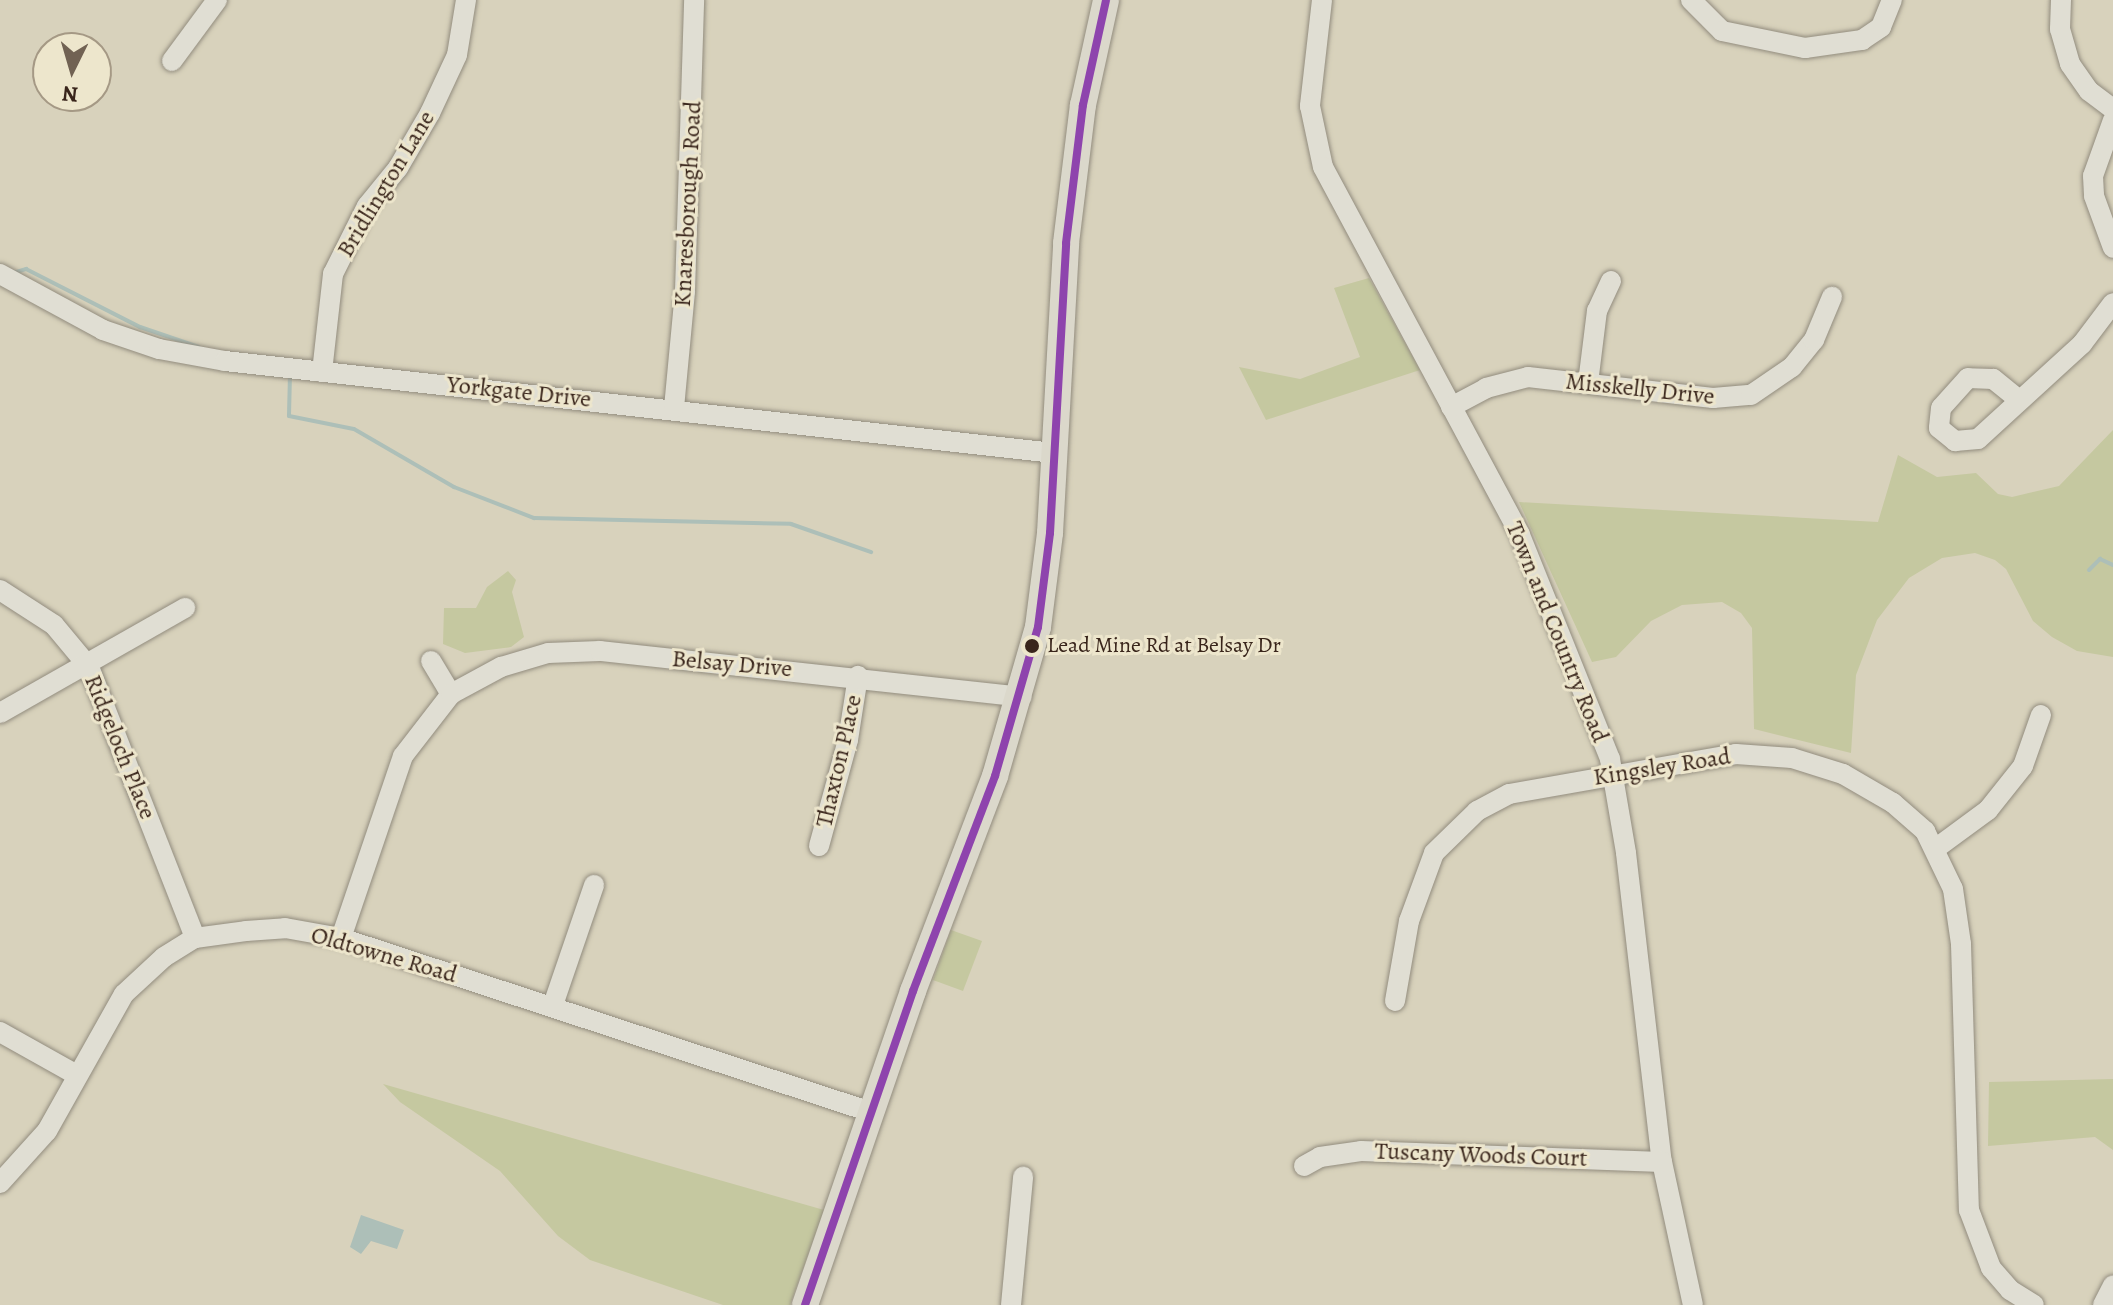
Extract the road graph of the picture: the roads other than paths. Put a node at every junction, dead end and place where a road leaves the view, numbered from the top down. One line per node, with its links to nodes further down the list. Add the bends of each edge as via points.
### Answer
1 (217, 0): 9 (street)
2 (466, 0): 17 (street, Bridlington Lane, via 457,55 430,113 398,168 367,206 333,274)
3 (694, 0): 21 (street, Knaresborough Road, via 686,276)
4 (1106, 0): 22 (main road, via 1083,105 1066,243)
5 (1322, 0): 20 (street, Town and Country Road, via 1310,106 1320,159)
6 (1691, 0): 7 (street, via 1722,31 1805,48 1862,40 1881,27)
7 (1892, 0)
8 (2061, 0): 10 (street, via 2060,29 2070,64 2089,91)
9 (172, 61)
10 (2113, 109)
11 (2113, 120): 12 (street, via 2093,176 2096,204)
12 (2113, 248)
13 (0, 274): 17 (street, Yorkgate Drive, via 103,330 159,349)
14 (1611, 281): 18 (street, via 1597,311)
15 (1832, 297): 18 (street, Misskelly Drive, via 1803,354 1781,379 1751,395 1713,398)
16 (2113, 303): 19 (street, via 2082,344)
17 (322, 372): 21 (street, Yorkgate Drive)
18 (1588, 383): 20 (street, Misskelly Drive, via 1509,380)
19 (2018, 399)
20 (1451, 407): 32 (street, Town and Country Road, via 1520,535)
21 (674, 408): 22 (street, Yorkgate Drive)
22 (1054, 453): 29 (main road, via 1047,580)
23 (0, 590): 26 (street, Ridgeloch Place, via 54,625)
24 (185, 608): 26 (street)
25 (431, 661): 28 (street)
26 (89, 667): 30 (street); 36 (street, Ridgeloch Place)
27 (858, 676): 28 (street, Belsay Drive, via 600,651 548,653 501,667); 29 (street, Belsay Drive); 33 (street, Thaxton Place, via 848,740)
28 (451, 694): 37 (street, Belsay Drive, via 403,756)
29 (1021, 697): 42 (main road)
30 (0, 713)
31 (2041, 715): 34 (street, via 2023,766 1988,810)
32 (1614, 775): 34 (street, Kingsley Road, via 1736,754 1792,758 1843,774 1893,803 1925,831); 38 (street, Kingsley Road, via 1509,794 1454,831 1434,853 1420,881); 43 (street, Town and Country Road)
33 (819, 846)
34 (1935, 849): 51 (street, Kingsley Road, via 1953,889 1961,944 1969,1210 1991,1268 2010,1290)
35 (594, 885): 39 (street)
36 (195, 938): 37 (street, Oldtowne Road, via 285,928); 41 (street, Oldtowne Road, via 164,957 124,994)
37 (341, 938): 39 (street, Oldtowne Road)
38 (1395, 1001)
39 (553, 1005): 42 (street, Oldtowne Road)
40 (0, 1032): 41 (street)
41 (77, 1075): 46 (street, Oldtowne Road, via 47,1131)
42 (871, 1112): 48 (main road)
43 (1662, 1162): 44 (street, Tuscany Woods Court, via 1361,1151 1320,1157); 50 (street, Town and Country Road)
44 (1304, 1166)
45 (1023, 1177): 49 (street)
46 (0, 1183)
47 (2113, 1285): 52 (street)
48 (805, 1305)
49 (1011, 1305)
50 (1693, 1305)
51 (2034, 1305)
52 (2103, 1305)

